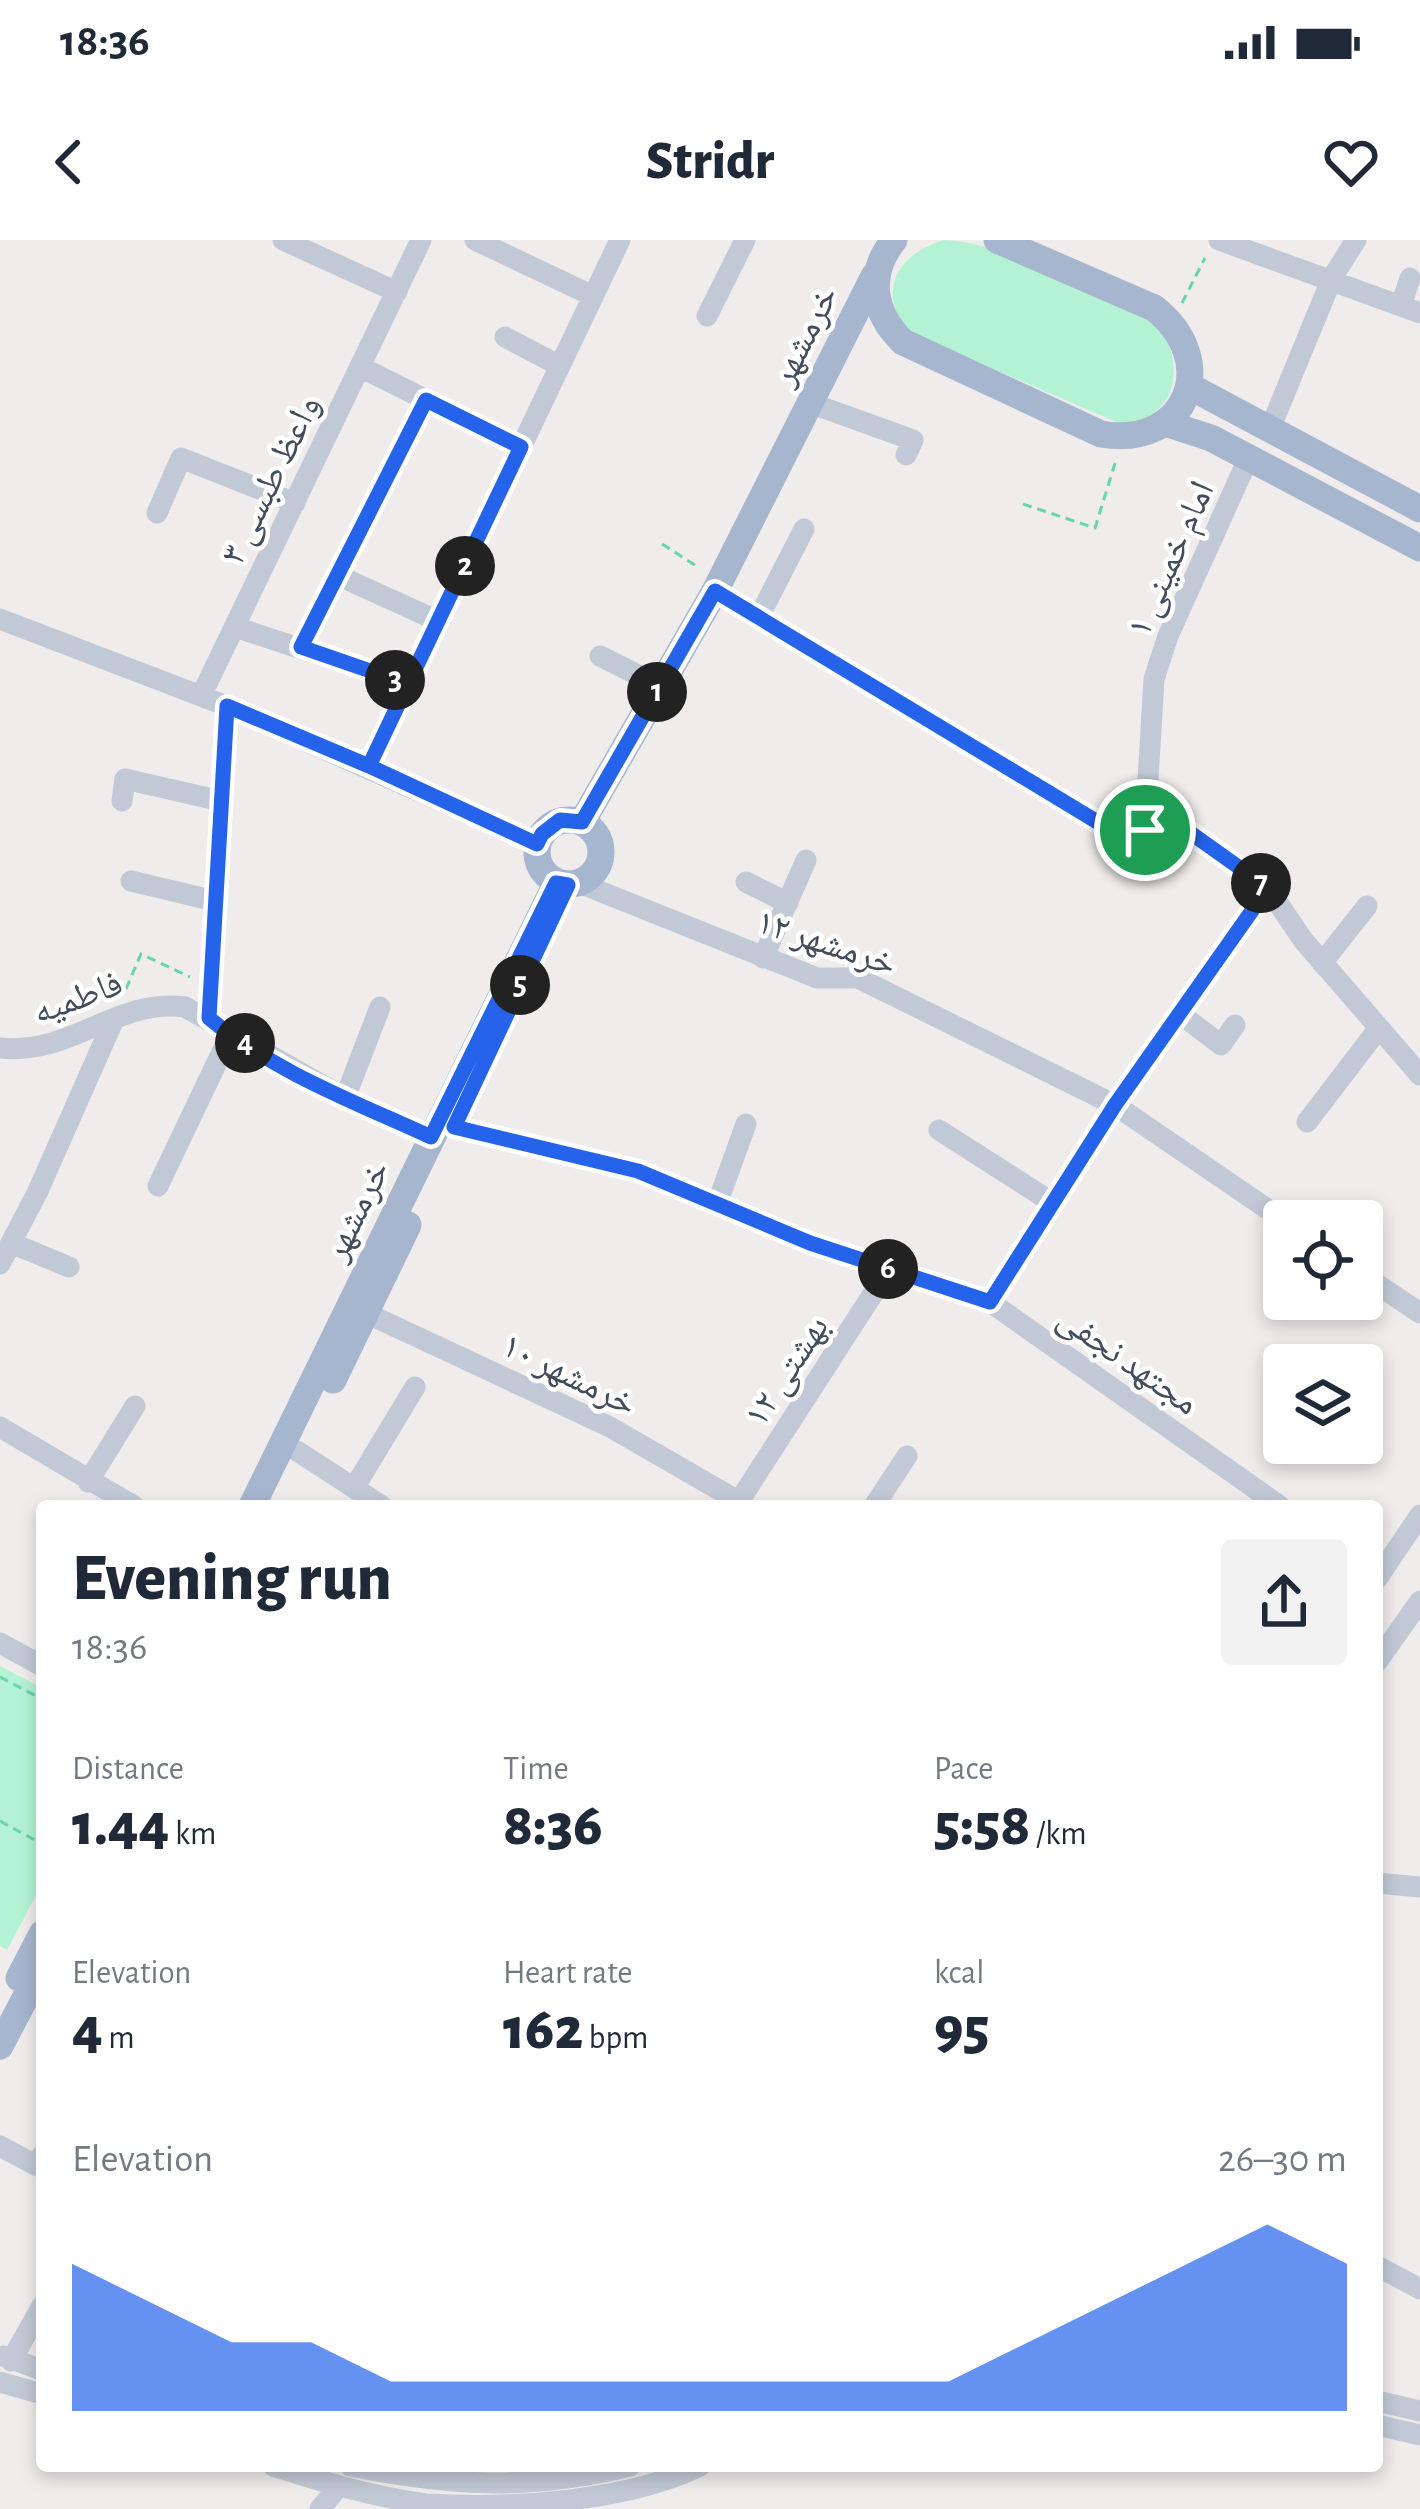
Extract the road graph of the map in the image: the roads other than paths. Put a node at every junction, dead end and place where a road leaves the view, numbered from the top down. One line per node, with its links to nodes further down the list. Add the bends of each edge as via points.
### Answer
1 (283, 240): 12 (street)
2 (421, 240): 12 (street, واعظ طبسی ۳)
3 (475, 240): 13 (street)
4 (620, 240): 13 (street)
5 (745, 240): 15 (street)
6 (997, 240): 21 (main road, via 1154,308 1185,341)
7 (1219, 240): 10 (street)
8 (1356, 240): 10 (street)
9 (888, 245): 17 (main road, via 876,305); 18 (main road, خرمشهر)
10 (1332, 278): 14 (street); 25 (street)
11 (1410, 278): 14 (street)
12 (397, 292): 20 (street, واعظ طبسی ۳)
13 (593, 296): 19 (street)
14 (1411, 310)
15 (707, 316)
16 (505, 337): 19 (street)
17 (903, 343): 18 (main road, via 858,339); 24 (main road, via 1101,434 1123,438)
18 (838, 348): 23 (main road, خرمشهر)
19 (560, 366): 26 (street)
20 (360, 368): 22 (street); 29 (street, واعظ طبسی ۳)
21 (1189, 386): 24 (main road); 25 (main road)
22 (426, 400): 26 (street); 34 (street)
23 (809, 403): 27 (street, via 913,440); 35 (main road, خرمشهر)
24 (1165, 424): 28 (main road)
25 (1270, 429): 30 (main road)
26 (521, 447): 38 (street)
27 (906, 455)
28 (1249, 458): 33 (main road); 50 (street, امام خمینی ۱, via 1154,679)
29 (295, 503): 31 (street, via 181,458); 39 (street, واعظ طبسی ۳)
30 (1420, 509)
31 (157, 513)
32 (804, 529): 36 (street)
33 (1420, 548)
34 (337, 575): 38 (street); 40 (street)
35 (717, 586): 36 (street); 43 (main road, خرمشهر)
36 (759, 617): 50 (street, via 1114,832)
37 (0, 619): 44 (street)
38 (438, 621): 42 (street)
39 (235, 627): 40 (street); 44 (street, واعظ طبسی ۳)
40 (301, 647): 42 (street)
41 (600, 656): 43 (street)
42 (408, 684): 46 (street)
43 (660, 686): 49 (main road, خرمشهر)
44 (201, 696): 45 (street)
45 (227, 706): 46 (street); 47 (street)
46 (369, 766): 51 (street)
47 (221, 801): 48 (street, via 124,779); 57 (street)
48 (122, 802)
49 (582, 822): 51 (main road, via 560,820); 55 (main road, via 601,848 596,870)
50 (1145, 830): 56 (street, via 1178,824)
51 (537, 844): 55 (main road, via 538,862)
52 (806, 860): 58 (street)
53 (131, 881): 57 (street)
54 (746, 882): 58 (street)
55 (568, 884): 60 (street, خرمشهر ۱۲); 76 (main road, خرمشهر)
56 (1268, 888): 61 (street); 63 (street)
57 (215, 901): 65 (street)
58 (788, 903): 60 (street)
59 (1367, 906): 61 (street)
60 (763, 958): 72 (street, خرمشهر ۱۲, via 817,978 858,978)
61 (1322, 963): 67 (street)
62 (380, 1007): 71 (street)
63 (1179, 1013): 66 (street, via 1221,1045); 72 (street)
64 (114, 1018): 65 (street, فاطمیه, via 158,1003); 69 (street, فاطمیه, via 58,1044); 81 (street)
65 (209, 1018): 68 (street, فاطمیه)
66 (1235, 1025)
67 (1379, 1028): 70 (street); 73 (street)
68 (230, 1035): 71 (street, فاطمیه); 77 (street)
69 (0, 1048)
70 (1420, 1075)
71 (345, 1098): 76 (street, فاطمیه)
72 (1115, 1105): 78 (street); 80 (street, خرمشهر ۱۲)
73 (1307, 1122)
74 (746, 1124): 79 (street)
75 (939, 1130): 78 (street)
76 (442, 1132): 79 (street, مجتهد نجفی, via 638,1171); 87 (main road, خرمشهر); 97 (main road, خرمشهر)
77 (158, 1186)
78 (1053, 1203): 86 (street)
79 (718, 1204): 84 (street, مجتهد نجفی)
80 (1263, 1206)
81 (11, 1243): 82 (street); 83 (street)
82 (0, 1264)
83 (69, 1268)
84 (889, 1269): 86 (street, مجتهد نجفی); 101 (street, بهشتی ۱۲)
85 (1383, 1288): 88 (street)
86 (990, 1302): 103 (street, مجتهد نجفی)
87 (367, 1313): 92 (main road, خرمشهر); 100 (street, خرمشهر ۱۰, via 610,1427)
88 (1420, 1313)
89 (416, 1387): 95 (street)
90 (135, 1406): 94 (street)
91 (0, 1427): 94 (street)
92 (296, 1450): 95 (street); 98 (main road, خرمشهر)
93 (907, 1456): 102 (street)
94 (88, 1482): 96 (street)
95 (354, 1488): 99 (street)
96 (122, 1500)
97 (255, 1500)
98 (272, 1500)
99 (373, 1500)
100 (731, 1500)
101 (741, 1500)
102 (878, 1500)
103 (1271, 1500)
104 (1420, 1515): 105 (street)
105 (1383, 1569)
106 (1420, 1602): 108 (street)
107 (0, 1643): 109 (street)
108 (1383, 1654)
109 (36, 1663)
110 (1383, 1883): 111 (street)
111 (1420, 1887)
112 (36, 1945): 114 (main road)
113 (36, 1977): 115 (main road)
114 (0, 2013)
115 (0, 2046)
116 (0, 2146): 117 (street)
117 (36, 2164)
118 (1383, 2269): 119 (street)
119 (1420, 2289)
120 (36, 2314): 121 (street)
121 (6, 2357): 122 (street)
122 (36, 2368)
123 (0, 2382): 124 (street)
124 (36, 2392)
125 (1383, 2402): 126 (street)
126 (1420, 2411)
127 (1383, 2426): 128 (street)
128 (1420, 2435)
129 (606, 2472): 131 (street, via 497,2485)
130 (687, 2472): 132 (street)
131 (344, 2476): 133 (street); 135 (street)
132 (599, 2503): 134 (street)
133 (427, 2507): 134 (street)
134 (530, 2507)
135 (320, 2509)

